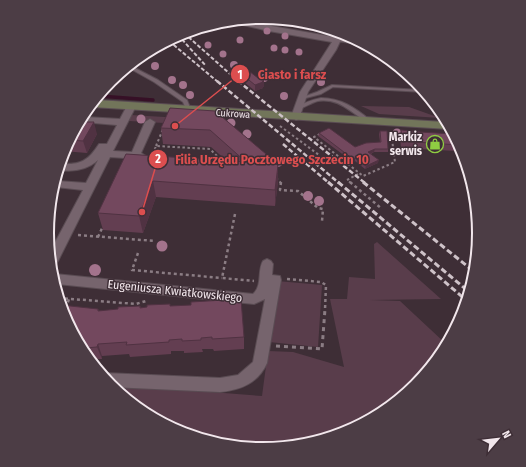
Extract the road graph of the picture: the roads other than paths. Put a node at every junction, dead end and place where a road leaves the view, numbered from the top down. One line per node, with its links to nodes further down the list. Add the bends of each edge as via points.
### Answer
1 (248, 24): 2 (street, via 276,30)
2 (331, 35)
3 (337, 38): 6 (street)
4 (133, 69): 9 (lane, via 185,101)
5 (417, 91): 6 (lane, via 332,86)
6 (302, 98): 10 (street)
7 (98, 104): 8 (street, Cukrowa)
8 (131, 106): 9 (street, Cukrowa); 13 (street)
9 (189, 110): 10 (street, Cukrowa)
10 (297, 112): 12 (street, Cukrowa); 12 (lane, Cukrowa, via 305,103 333,101 346,105 360,116)
11 (87, 120): 13 (street)
12 (372, 121): 15 (street, Cukrowa)
13 (118, 122): 16 (street); 19 (street, via 92,162 76,167)
14 (150, 122): 17 (street)
15 (442, 126)
16 (107, 154): 17 (street); 21 (street)
17 (135, 156): 18 (street)
18 (152, 157)
19 (65, 167)
20 (60, 184): 21 (street)
21 (90, 186): 22 (street)
22 (55, 256)
23 (267, 264): 25 (street, Eugeniusza Kwiatkowskiego)
24 (59, 279): 25 (street, Eugeniusza Kwiatkowskiego, via 254,299 263,294)
25 (270, 279): 26 (street, via 260,363 258,368 242,381 231,384)
26 (113, 380)

